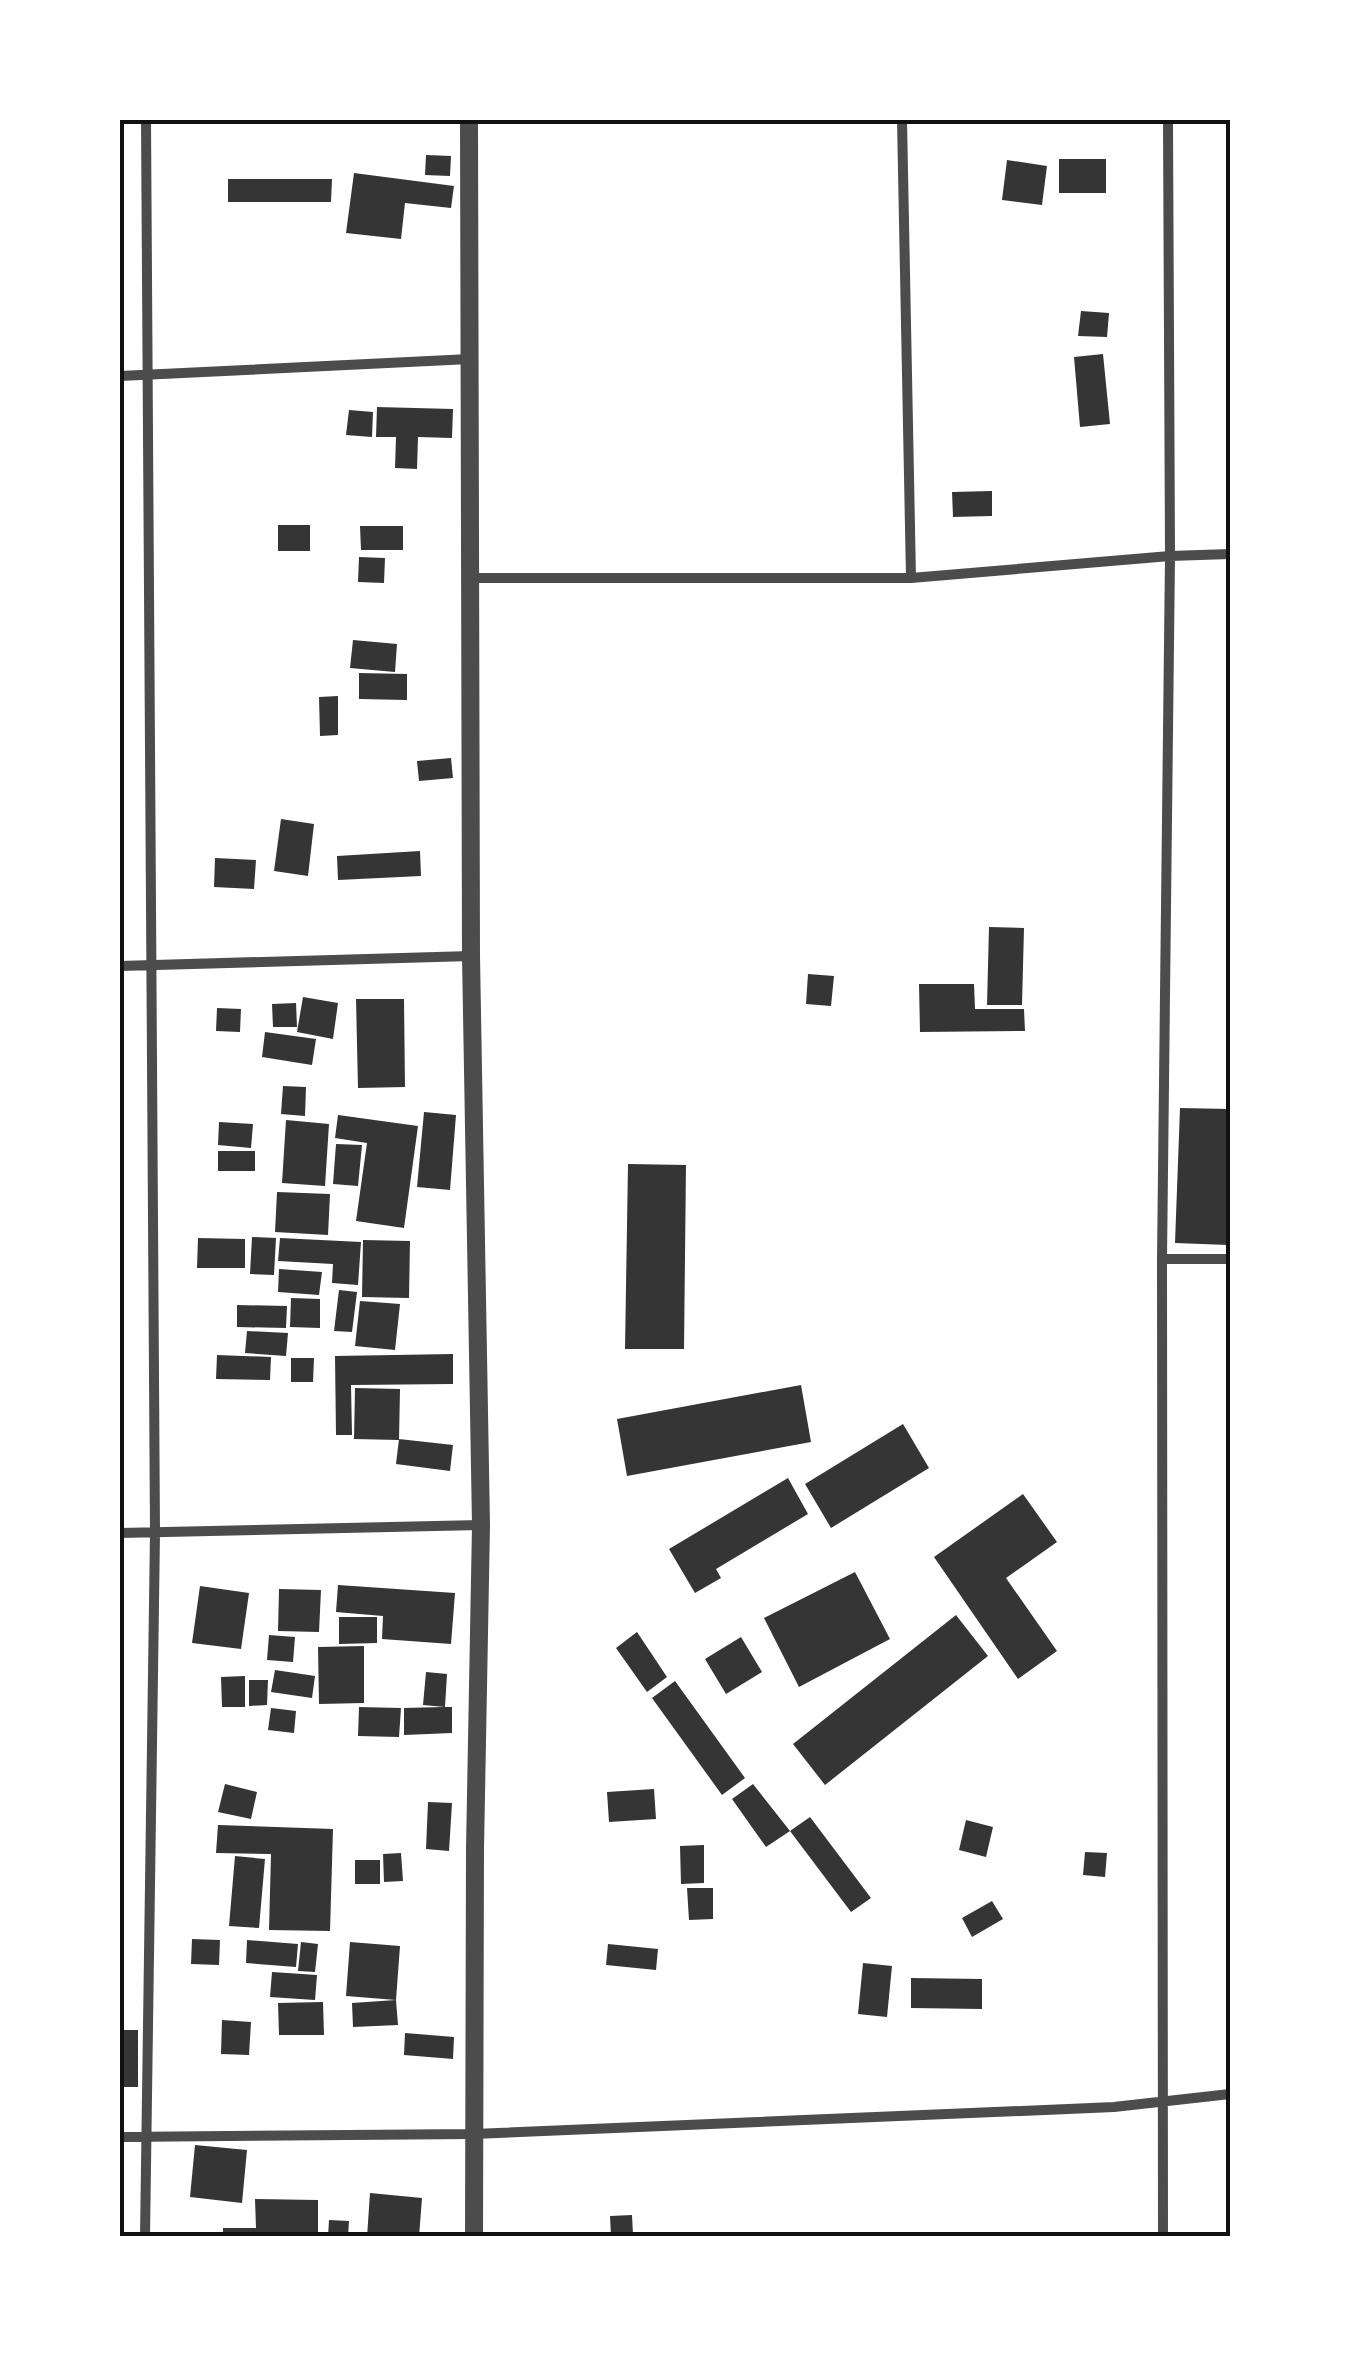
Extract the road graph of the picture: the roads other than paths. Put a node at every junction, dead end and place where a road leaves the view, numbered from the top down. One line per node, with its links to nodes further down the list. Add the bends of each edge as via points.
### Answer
1 (146, 120): 6 (street)
2 (470, 120): 5 (street)
3 (902, 120): 11 (street)
4 (1168, 120): 9 (street)
5 (471, 359): 6 (street); 10 (street)
6 (147, 375): 7 (street); 14 (street)
7 (120, 376)
8 (1230, 554): 9 (street)
9 (1170, 556): 11 (street); 15 (street)
10 (471, 578): 11 (street); 12 (street)
11 (911, 578)
12 (471, 956): 14 (street); 17 (street)
13 (120, 966): 14 (street)
14 (149, 966): 19 (street)
15 (1162, 1259): 16 (street); 21 (street)
16 (1230, 1259)
17 (481, 1525): 19 (street); 22 (street)
18 (120, 1533): 19 (street)
19 (155, 1533): 24 (street)
20 (1230, 2094): 21 (street)
21 (1162, 2102): 22 (street); 27 (street)
22 (474, 2134): 24 (street); 26 (street)
23 (120, 2136): 24 (street)
24 (144, 2137): 25 (street)
25 (145, 2237)
26 (474, 2237)
27 (1163, 2237)

